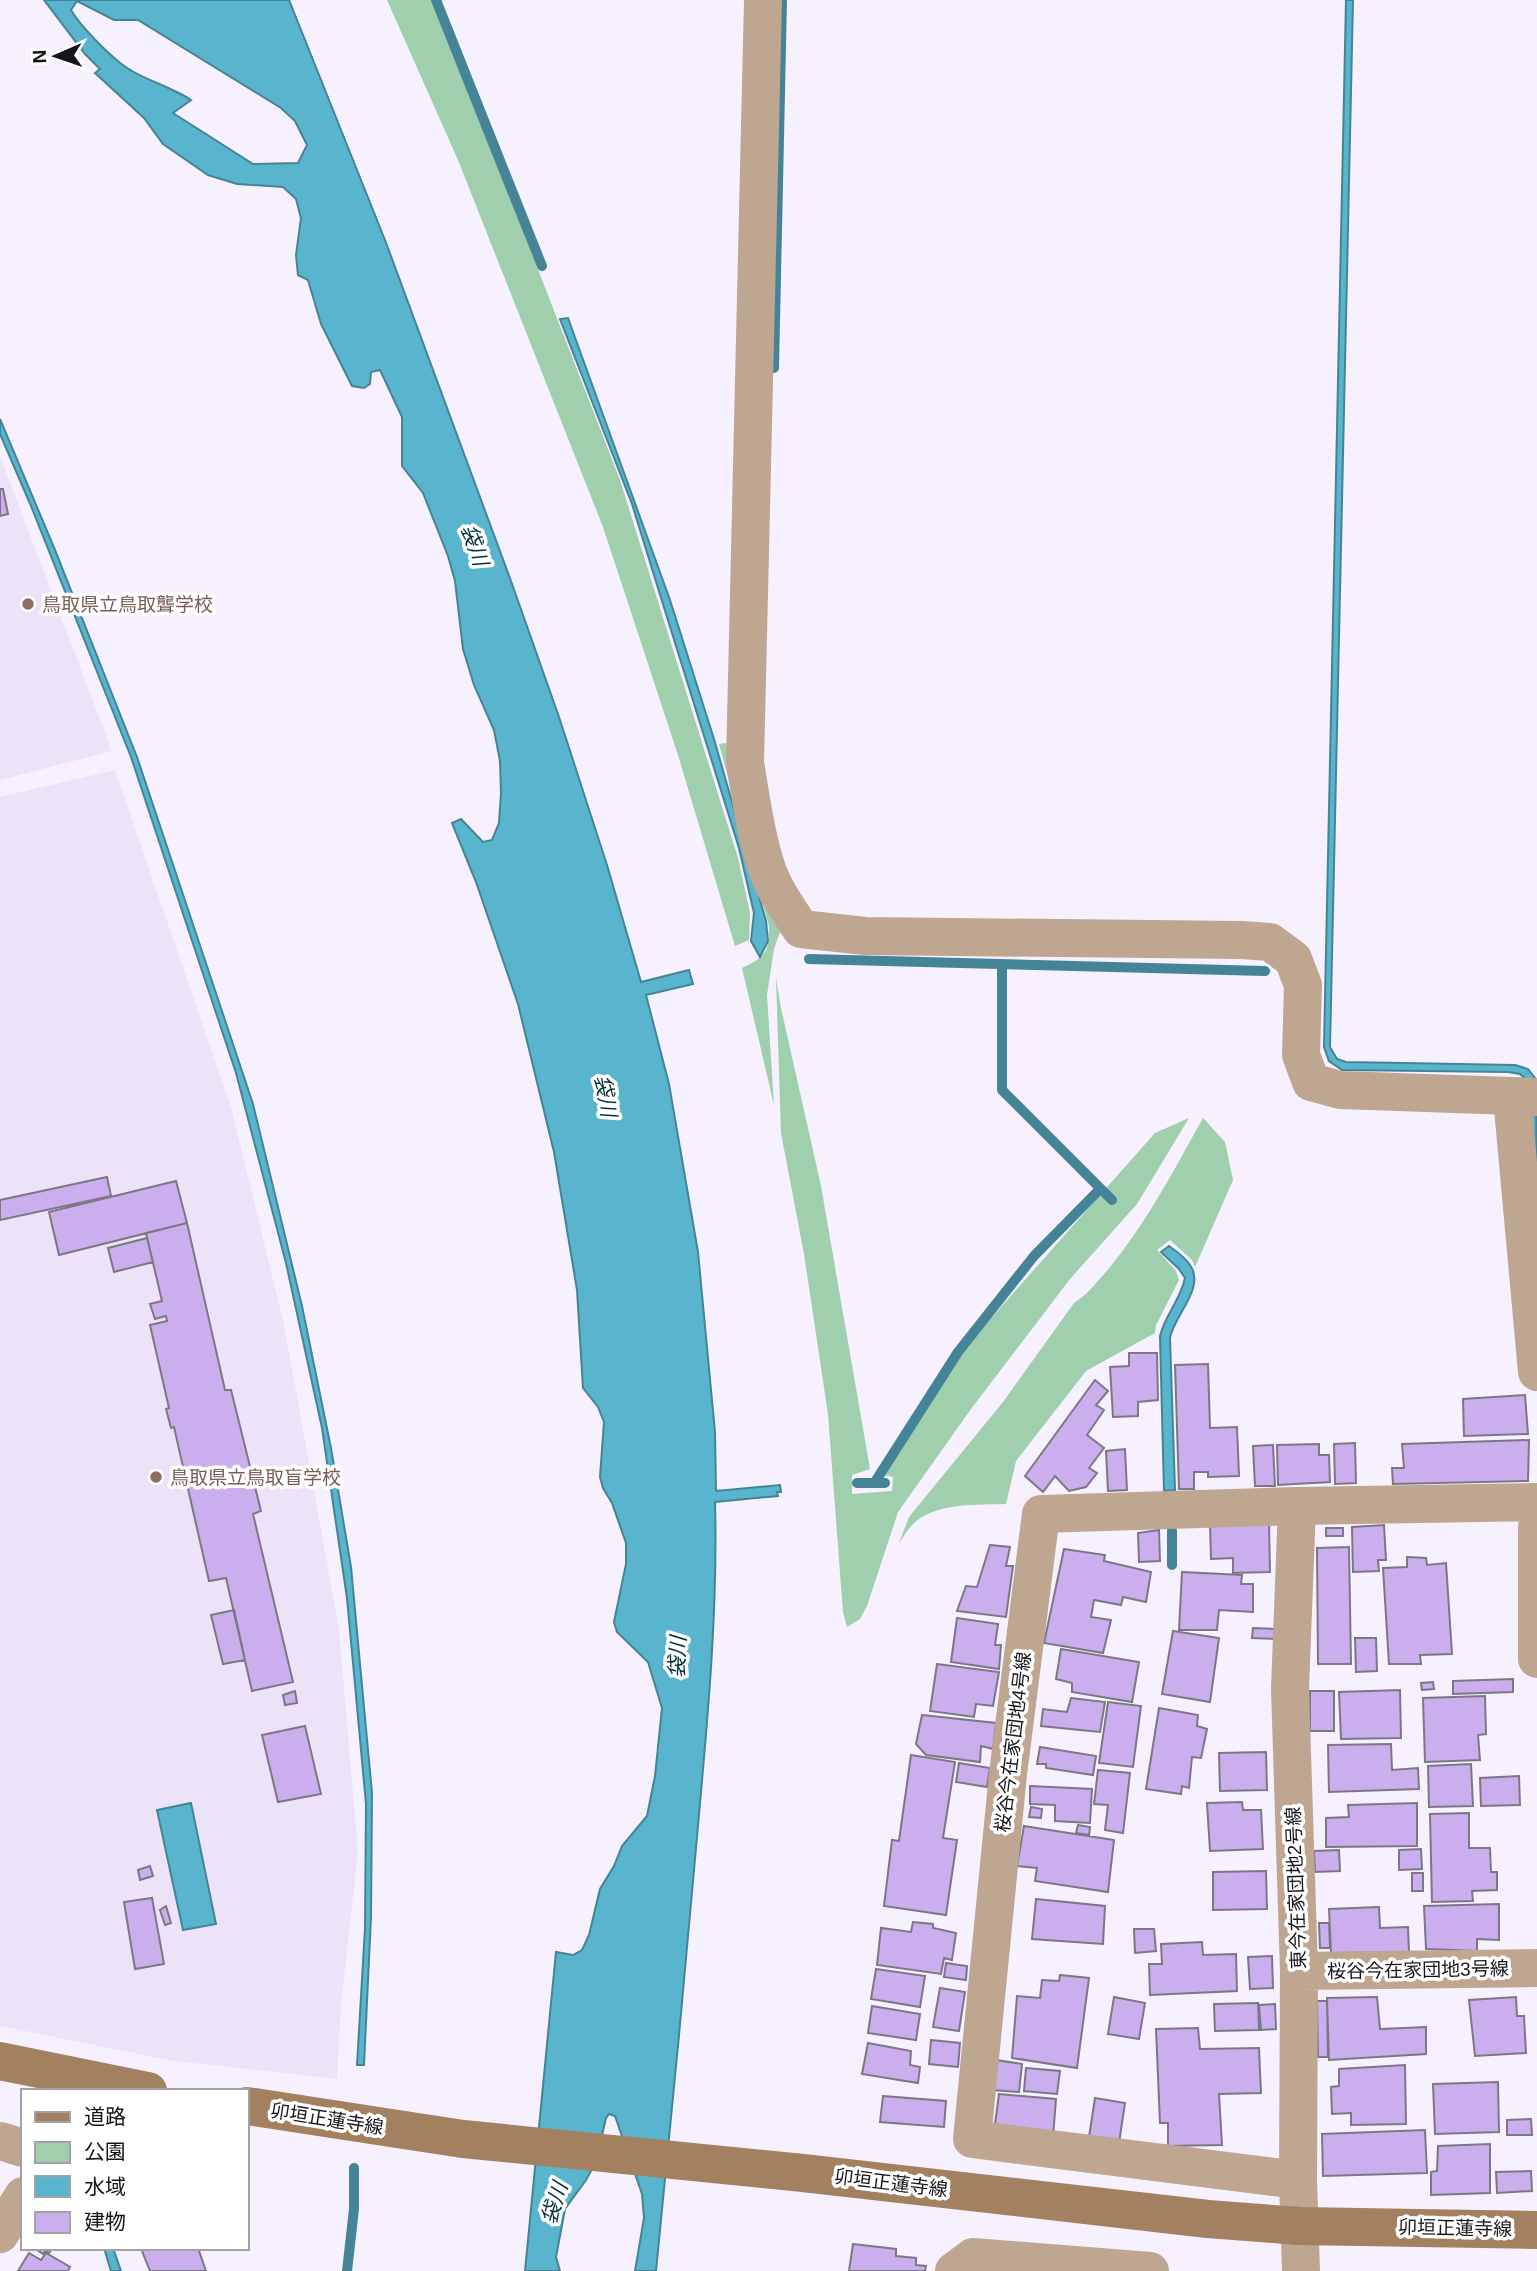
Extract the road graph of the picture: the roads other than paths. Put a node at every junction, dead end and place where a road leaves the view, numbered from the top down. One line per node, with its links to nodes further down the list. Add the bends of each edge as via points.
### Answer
1 (763, 0): 2 (street, via 745,763 766,867 801,929 865,936 1270,942 1293,959 1303,985 1301,1055 1311,1082 1340,1090)
2 (1525, 1097): 3 (street)
3 (1537, 1372)
4 (1537, 1502): 5 (street, 桜谷今在家団地4号線)
5 (1297, 1506): 9 (street, 東今在家団地2号線, via 1290,1689); 15 (street, 桜谷今在家団地4号線, via 1041,1514 1008,1774 972,2139)
6 (1537, 1527): 7 (street)
7 (1537, 1660)
8 (1537, 1968): 9 (street, 桜谷今在家団地3号線)
9 (1299, 1971): 15 (street, 東今在家団地2号線)
10 (0, 2061): 11 (main road)
11 (138, 2089)
12 (248, 2106): 17 (main road, 卯垣正蓮寺線, via 463,2139)
13 (0, 2141): 14 (street)
14 (21, 2147)
15 (1298, 2180): 17 (street, 東今在家団地2号線)
16 (21, 2199): 19 (street)
17 (1299, 2226): 18 (main road, 卯垣正蓮寺線); 22 (street, 東今在家団地2号線)
18 (1537, 2230)
19 (0, 2234)
20 (954, 2271): 21 (street, via 973,2258)
21 (1150, 2271)
22 (1301, 2271)

